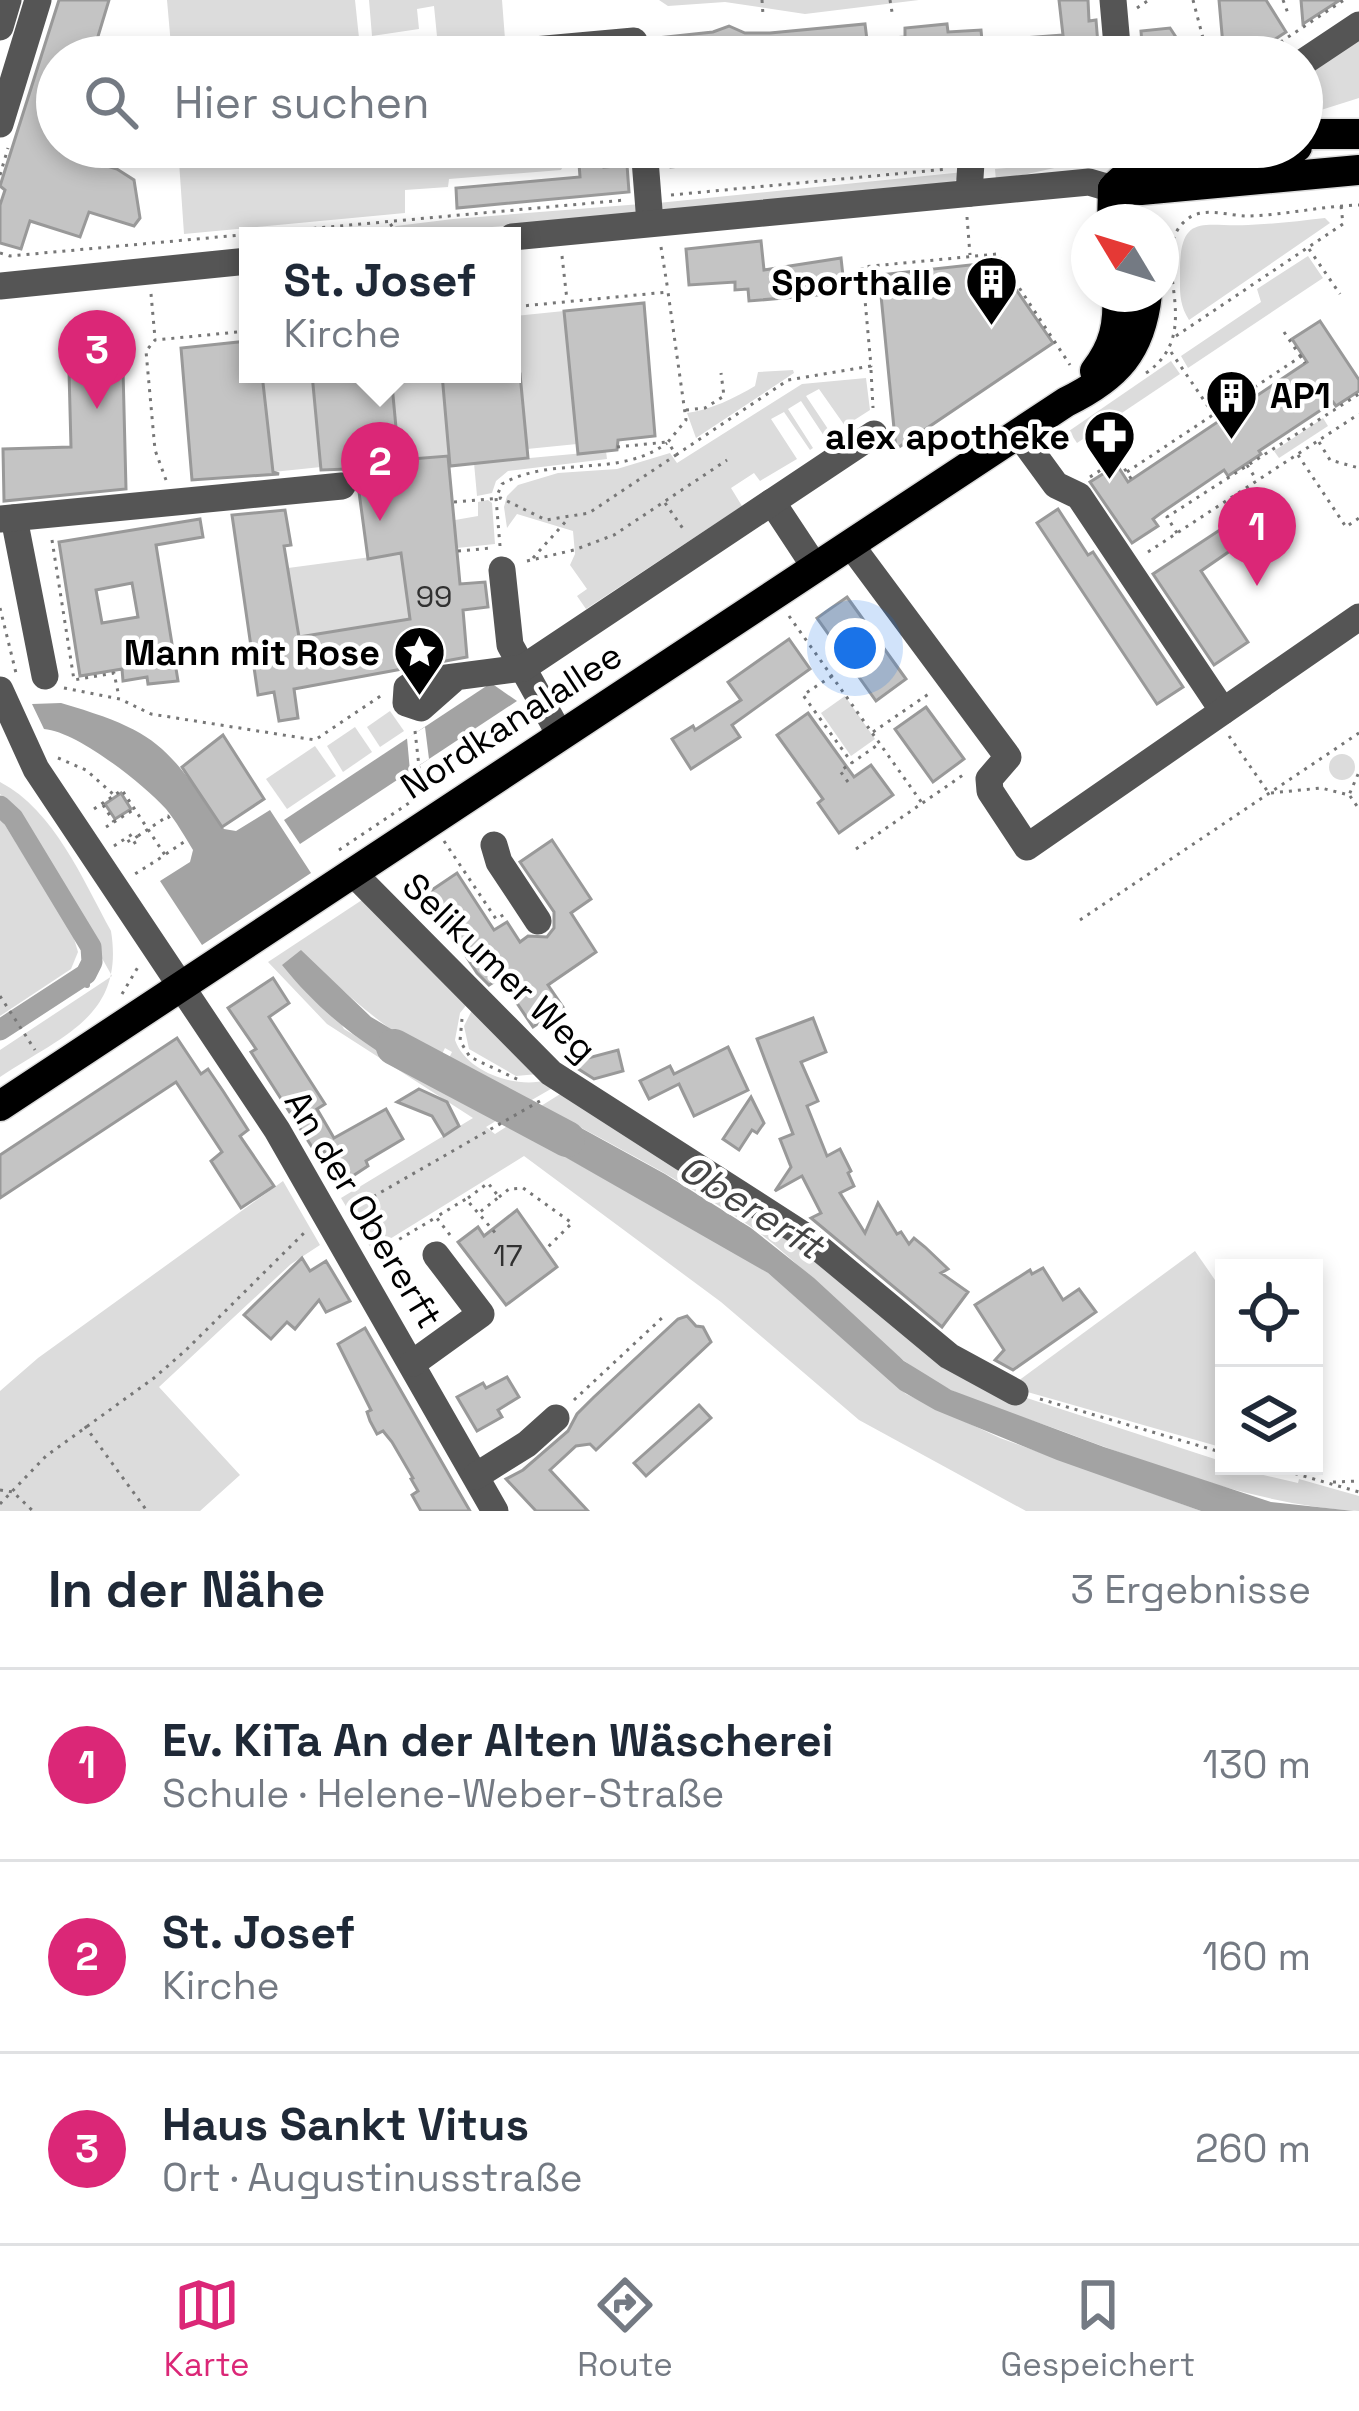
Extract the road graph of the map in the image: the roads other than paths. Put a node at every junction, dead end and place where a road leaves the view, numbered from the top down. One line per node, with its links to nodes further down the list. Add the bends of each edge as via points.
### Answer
1 (8, 0): 5 (street)
2 (38, 0): 8 (street)
3 (1113, 0): 6 (street)
4 (1359, 26): 7 (street)
5 (0, 27)
6 (1116, 36)
7 (1323, 49)
8 (0, 124)
9 (647, 168): 15 (street)
10 (971, 169): 12 (street); 15 (street)
11 (1359, 170): 12 (main road)
12 (1114, 172): 13 (main road); 14 (main road)
13 (1113, 204)
14 (1133, 204)
15 (652, 214): 16 (street)
16 (521, 235)
17 (239, 262): 18 (street)
18 (0, 286)
19 (1117, 312): 21 (main road, Nordkanalallee, via 1112,343)
20 (1144, 312): 21 (main road, Nordkanalallee, via 1128,356)
21 (1066, 402): 22 (main road, Nordkanalallee)
22 (1018, 433): 27 (main road, Nordkanalallee); 34 (street, via 1056,485 1079,496)
23 (874, 434): 25 (street)
24 (342, 486): 26 (street)
25 (772, 502): 28 (street); 31 (street)
26 (7, 518): 33 (street, An der Obererft)
27 (850, 544): 28 (main road, Nordkanalallee); 34 (street, via 1008,757 989,779 990,791 1027,848)
28 (815, 567): 35 (main road, Nordkanalallee)
29 (502, 570): 31 (street, via 510,645)
30 (1359, 617): 34 (street)
31 (523, 668): 32 (street); 35 (street)
32 (455, 678)
33 (19, 704): 39 (street, An der Obererft, via 71,824)
34 (1219, 714)
35 (559, 733): 37 (main road, Nordkanalallee)
36 (494, 845): 38 (street)
37 (352, 872): 39 (main road, Nordkanalallee); 43 (street, Selikumer Weg, via 551,1073 826,1250 949,1356)
38 (538, 921)
39 (171, 973): 40 (main road, Nordkanalallee); 42 (street, An der Obererft, via 265,1111)
40 (0, 1106)
41 (445, 1248): 42 (street, via 481,1314)
42 (413, 1363): 45 (street, An der Obererft)
43 (1016, 1392)
44 (556, 1418): 45 (street)
45 (476, 1476): 46 (street, An der Obererft)
46 (495, 1511)

